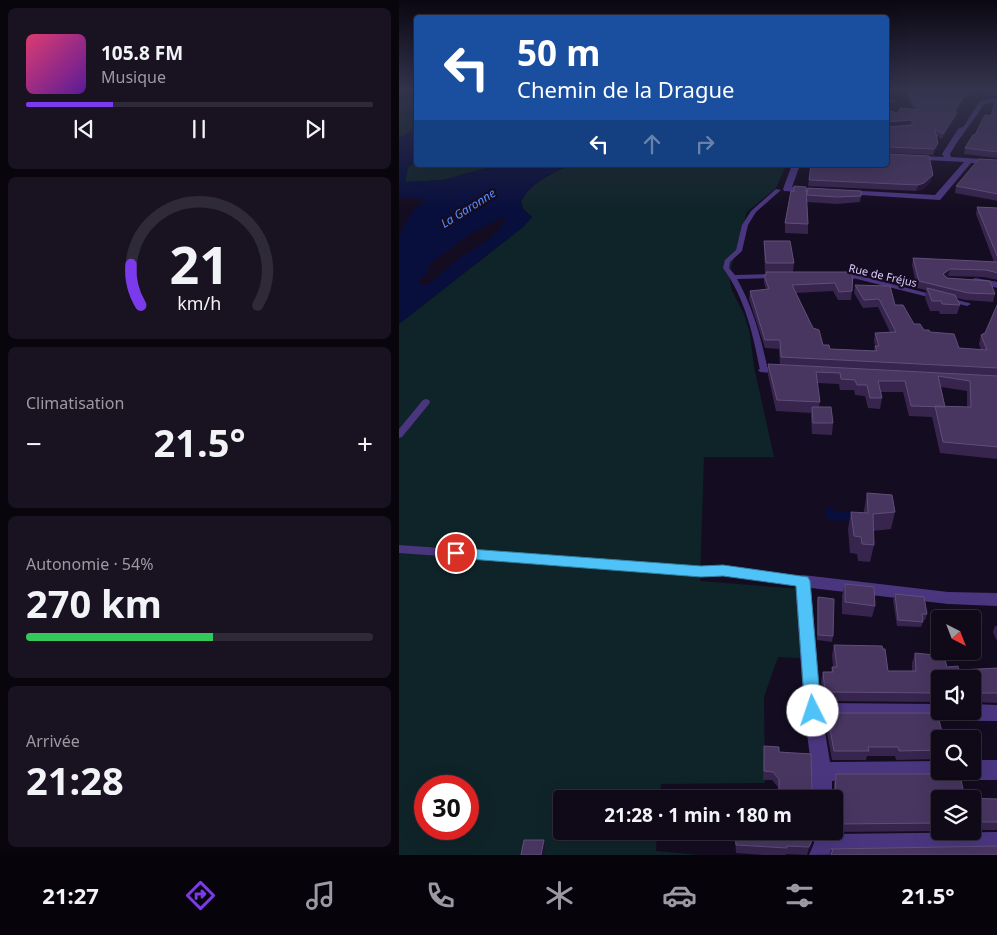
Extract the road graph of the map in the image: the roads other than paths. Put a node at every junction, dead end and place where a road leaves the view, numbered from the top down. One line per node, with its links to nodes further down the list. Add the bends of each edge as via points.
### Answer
1 (962, 129): 3 (street, via 947,154)
2 (889, 156): 3 (street)
3 (948, 158): 4 (street)
4 (969, 159): 5 (street); 7 (street, via 937,198)
5 (997, 162)
6 (795, 167): 7 (street)
7 (782, 189): 10 (lane, via 754,211 745,225 739,250 727,261 726,268)
8 (835, 275): 13 (lane, Rue de Fréjus)
9 (780, 276): 10 (lane)
10 (734, 277): 14 (lane, via 756,334)
11 (965, 281): 12 (street)
12 (997, 285)
13 (967, 304)
14 (764, 370): 15 (street)
15 (793, 372)
16 (426, 402): 17 (lane)
17 (399, 436)
18 (399, 549): 19 (lane, via 723,571)
19 (803, 581): 20 (street, via 948,598); 21 (street)
20 (997, 600)
21 (813, 711): 22 (street); 26 (street)
22 (997, 713)
23 (981, 770): 24 (street)
24 (997, 770)
25 (931, 771): 26 (street)
26 (822, 772): 27 (street)
27 (822, 790)
28 (997, 842): 29 (street)
29 (822, 844)

